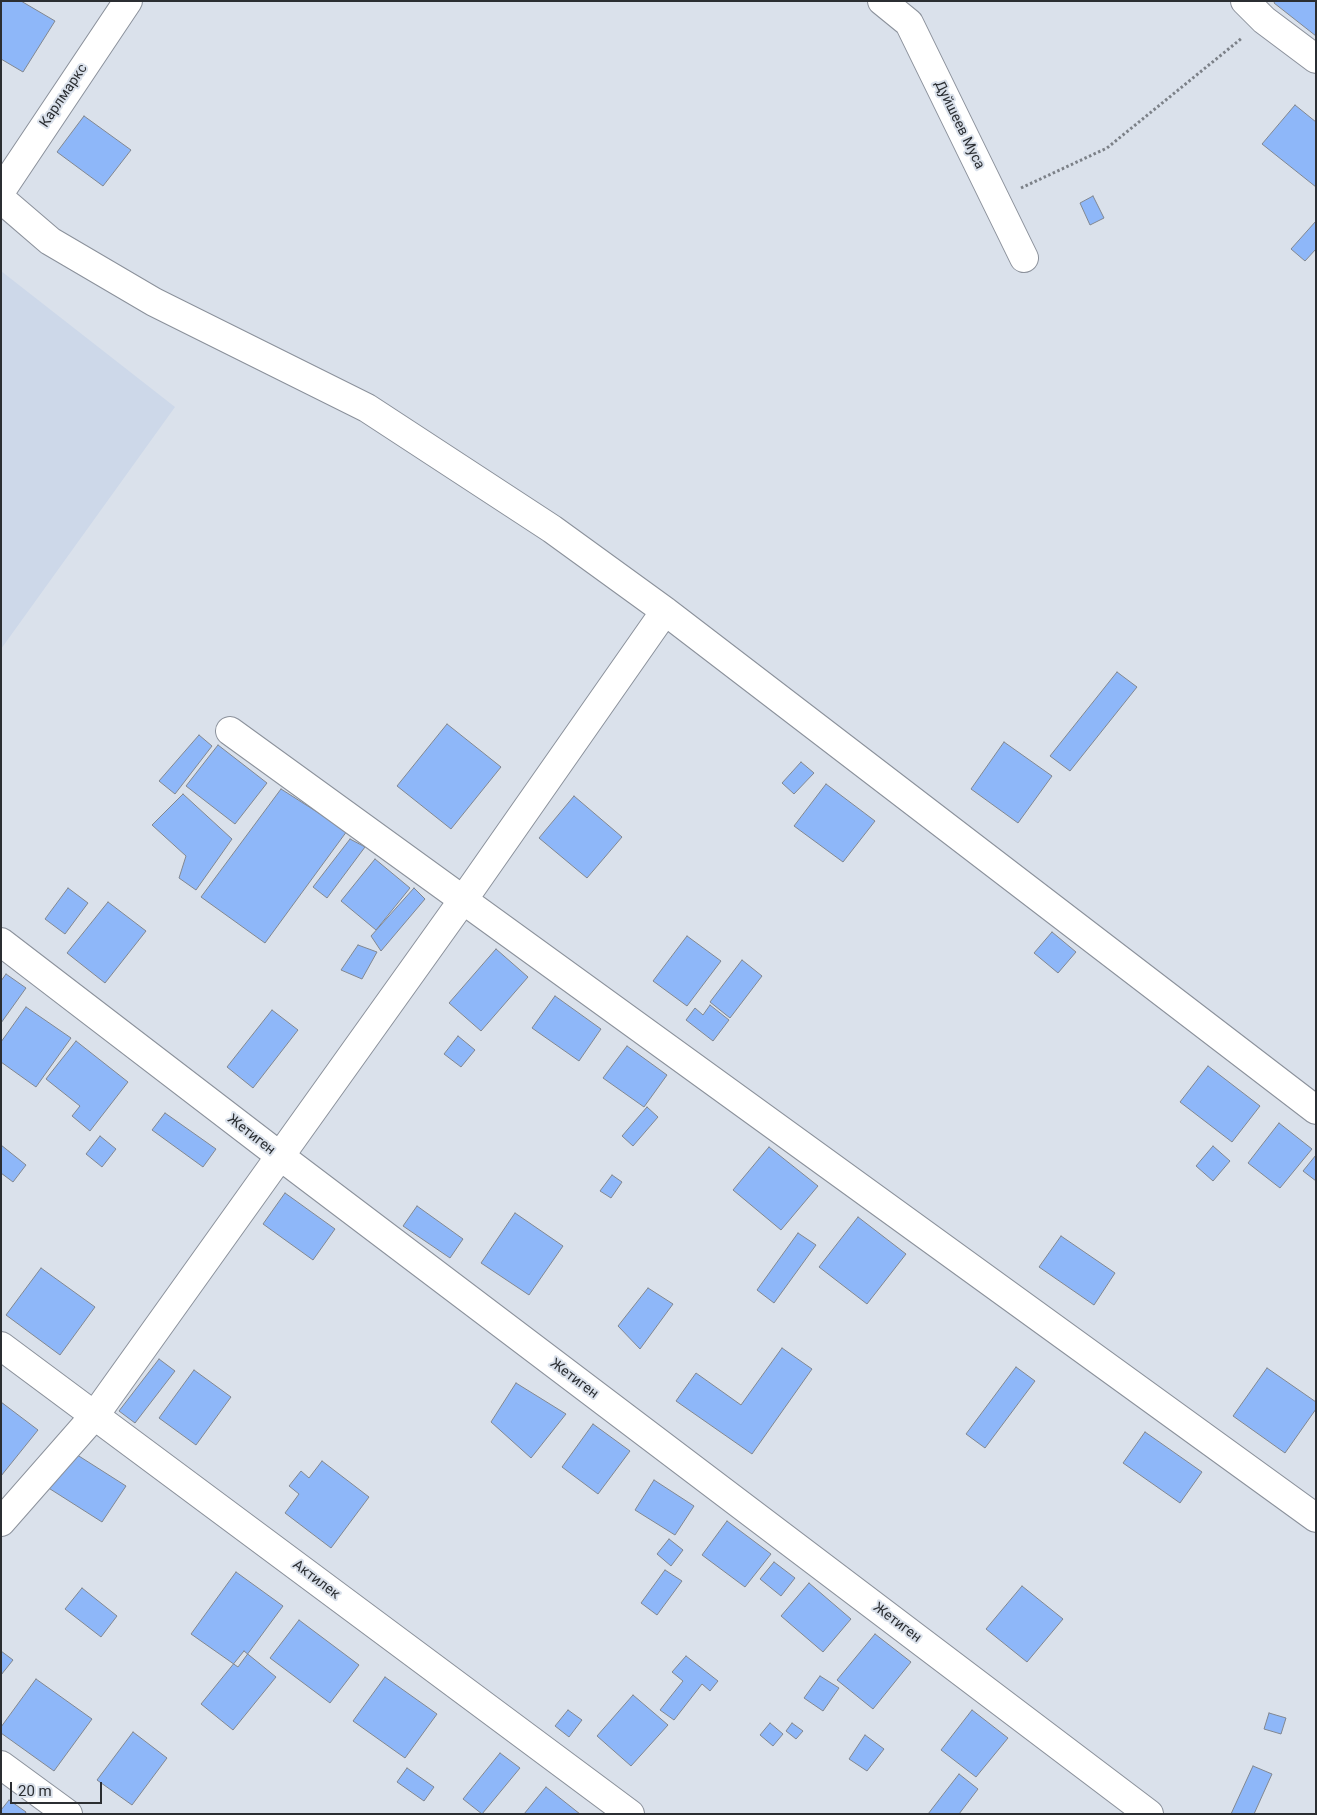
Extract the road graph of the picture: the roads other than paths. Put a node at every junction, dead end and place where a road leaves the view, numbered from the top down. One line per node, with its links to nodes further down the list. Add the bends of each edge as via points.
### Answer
1 (128, 1): 5 (street, Карлмаркс)
2 (882, 1): 7 (street, Дуйшеев Муса, via 909,22)
3 (1244, 1): 4 (street)
4 (1316, 59)
5 (1, 191)
6 (1, 199): 8 (street, via 50,241 154,302 367,408 552,529)
7 (1024, 258)
8 (665, 611): 10 (street); 12 (street)
9 (230, 731): 10 (street)
10 (463, 900): 13 (street); 16 (street)
11 (1, 942): 13 (street, Жетиген)
12 (1316, 1110)
13 (280, 1156): 15 (street); 21 (street, Жетиген)
14 (1, 1346): 15 (street, Актилек)
15 (95, 1415): 17 (street); 20 (street, Актилек)
16 (1316, 1518)
17 (1, 1522)
18 (1, 1765): 19 (street)
19 (68, 1814)
20 (630, 1814)
21 (1149, 1814)

